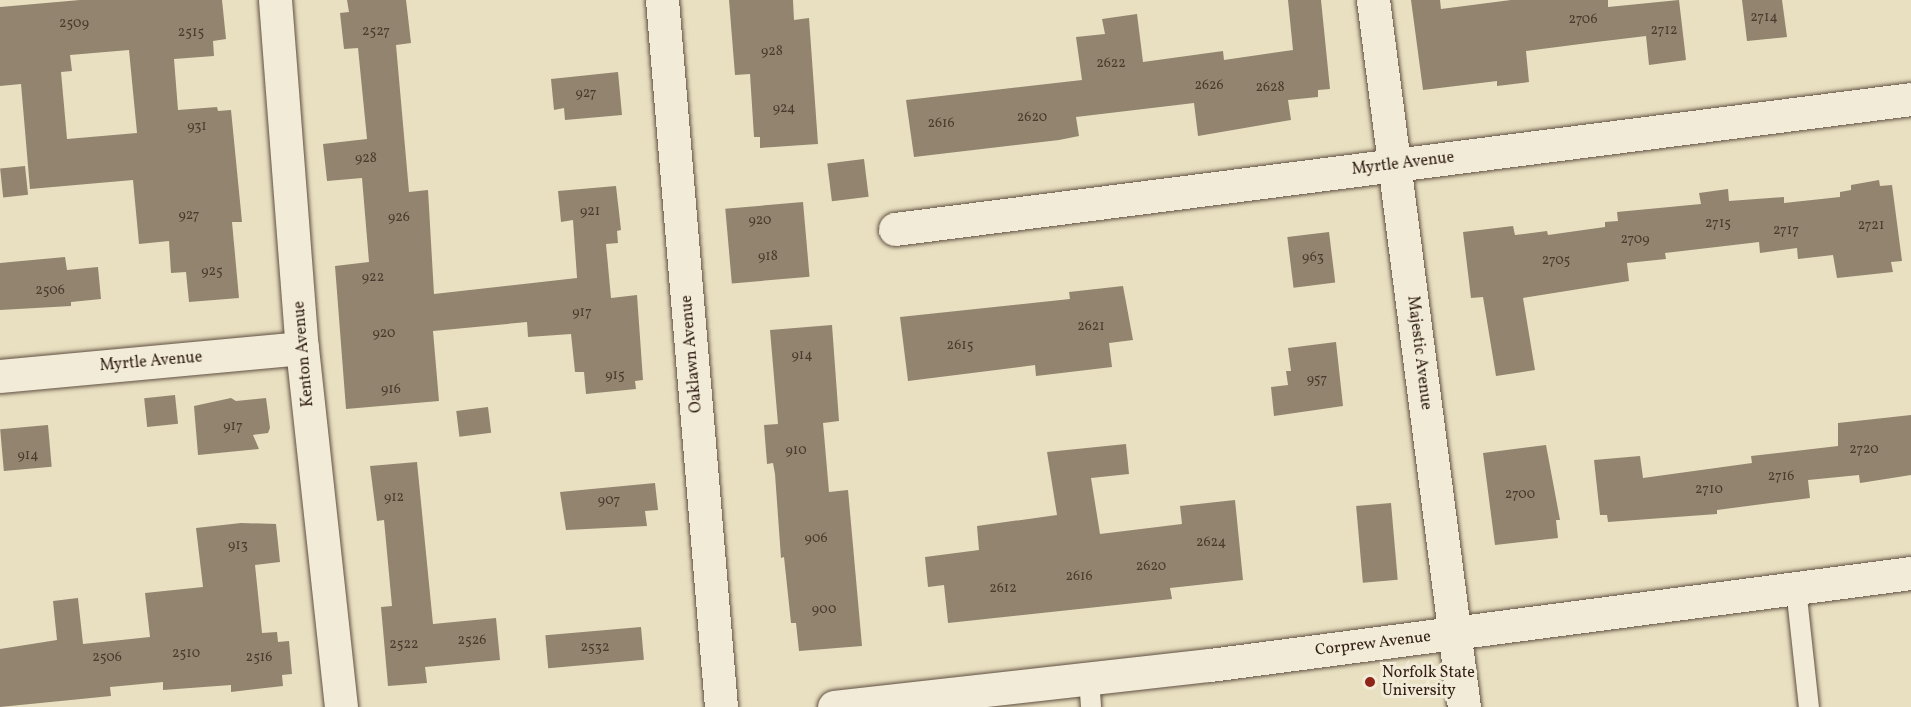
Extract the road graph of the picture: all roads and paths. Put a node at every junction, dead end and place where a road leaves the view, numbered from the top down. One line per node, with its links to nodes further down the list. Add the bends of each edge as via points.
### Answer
1 (275, 0): 7 (street, Kenton Avenue)
2 (662, 0): 14 (street, Oaklawn Avenue)
3 (1373, 0): 5 (street, Majestic Avenue)
4 (1911, 99): 5 (street, Myrtle Avenue)
5 (1395, 165): 6 (street, Myrtle Avenue); 11 (street, Majestic Avenue)
6 (895, 229)
7 (302, 348): 8 (street, Myrtle Avenue); 13 (street, Kenton Avenue)
8 (0, 376)
9 (1911, 573): 10 (street, Corprew Avenue)
10 (1796, 588): 11 (street, Corprew Avenue); 17 (lane)
11 (1454, 633): 12 (street, Corprew Avenue); 16 (street, Majestic Avenue)
12 (1090, 693): 15 (street, Corprew Avenue)
13 (341, 707)
14 (721, 707)
15 (834, 707)
16 (1464, 707)
17 (1809, 707)

